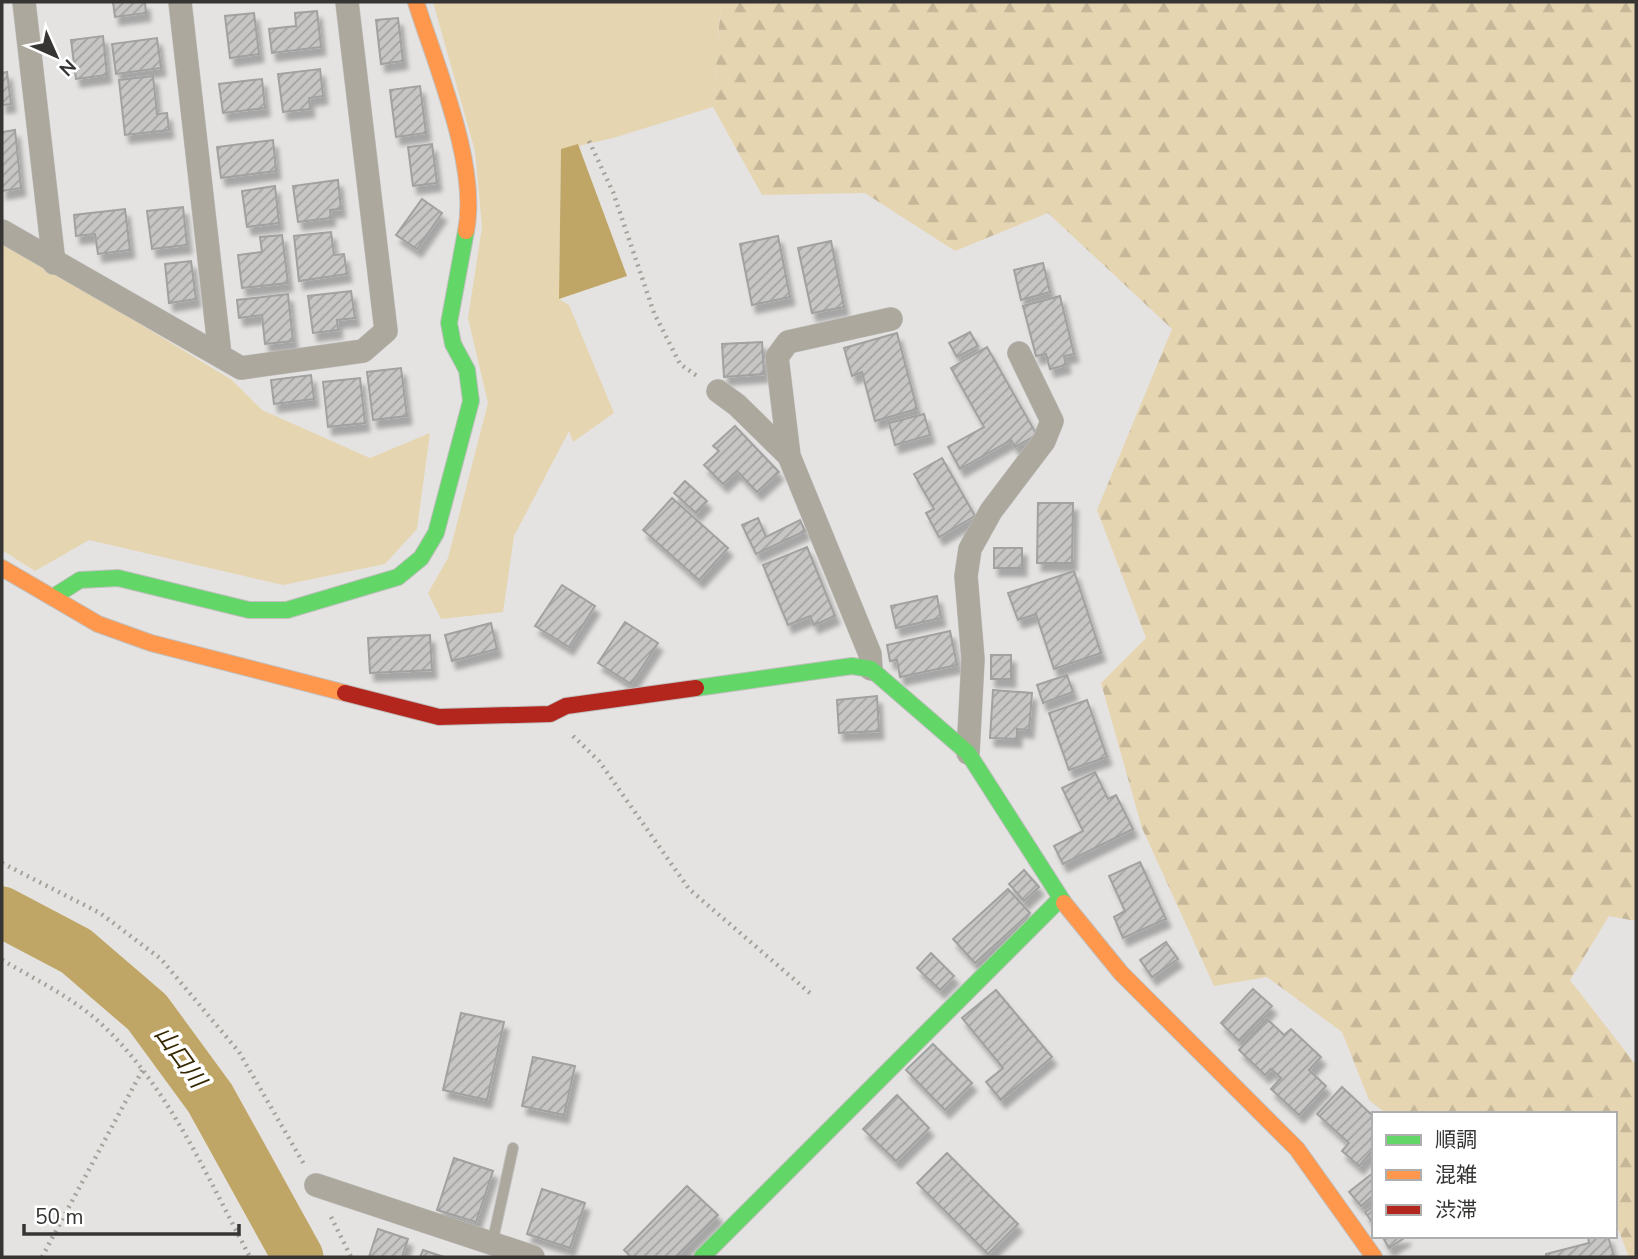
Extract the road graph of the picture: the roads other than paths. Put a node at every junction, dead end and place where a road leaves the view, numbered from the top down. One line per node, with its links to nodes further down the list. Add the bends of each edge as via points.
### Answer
1 (24, 2): 6 (street)
2 (180, 2): 9 (street)
3 (347, 2): 9 (street, via 386,331 363,351 241,368)
4 (416, 2): 13 (street, via 463,151 470,211 450,323 453,344 467,370 471,401 436,533 421,558 398,577 287,610 249,610 118,578 80,580)
5 (2, 231): 6 (street)
6 (54, 263): 9 (street)
7 (891, 319): 11 (street, via 788,342 777,357)
8 (1019, 353): 15 (street, via 1052,421 1044,441 991,511 970,549 966,576 973,659)
9 (220, 355)
10 (718, 391): 11 (street)
11 (789, 456): 14 (street, via 870,654)
12 (2, 568): 13 (street)
13 (53, 597): 14 (street, via 98,624 151,643 439,717 550,714 566,706 852,666)
14 (871, 669): 15 (street)
15 (968, 753): 16 (street)
16 (1060, 899): 21 (street); 22 (street, via 1121,973 1297,1149)
17 (513, 1148): 19 (lane)
18 (316, 1185): 19 (street)
19 (492, 1244): 20 (street)
20 (533, 1257)
21 (702, 1257)
22 (1374, 1257)

